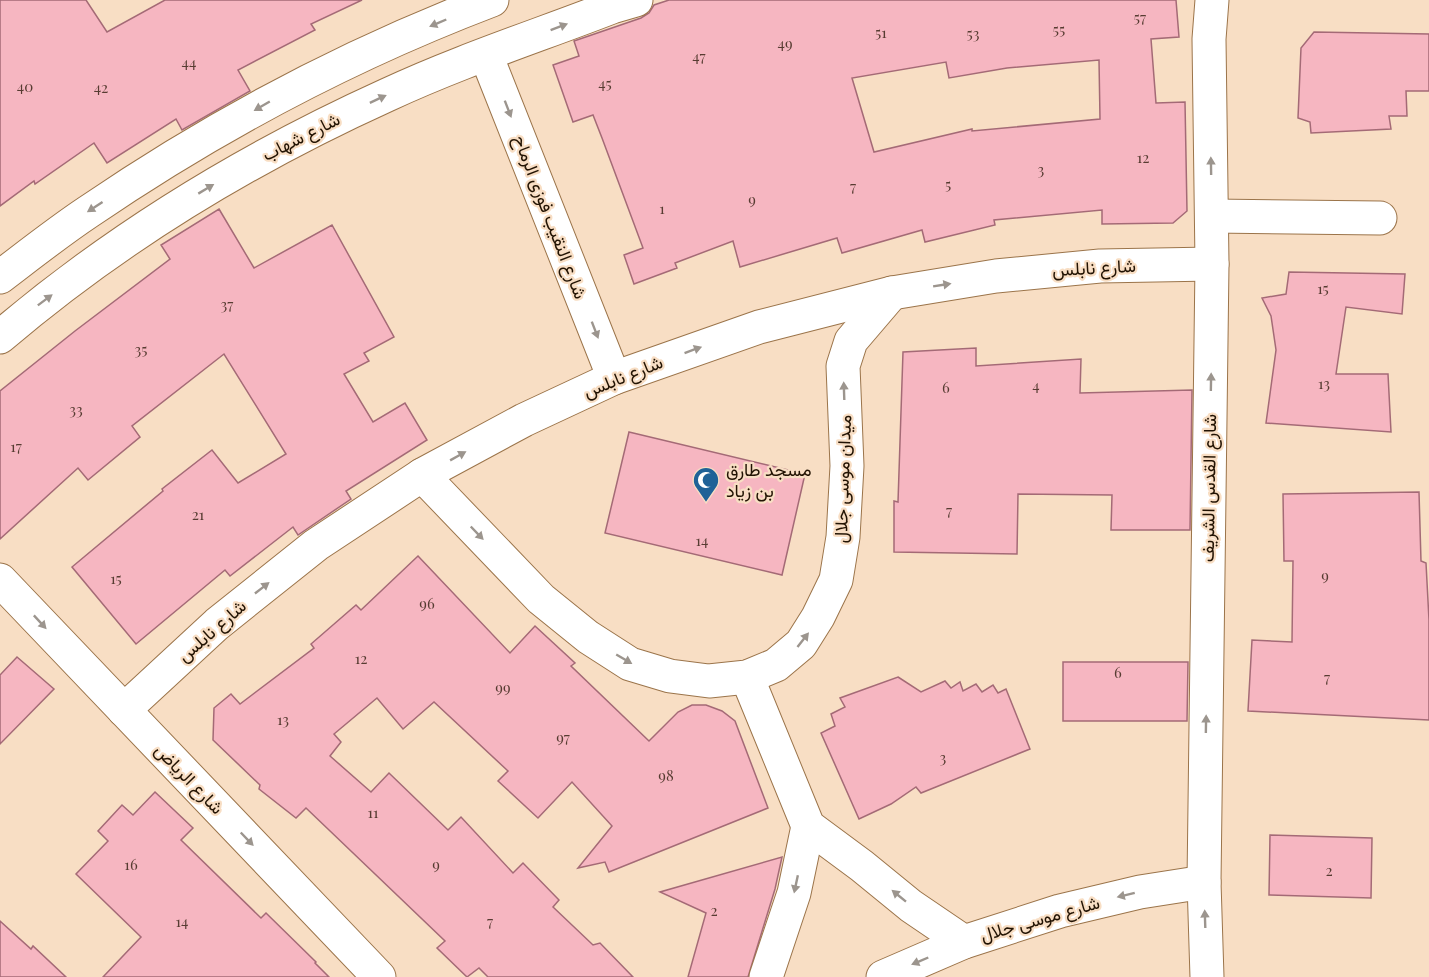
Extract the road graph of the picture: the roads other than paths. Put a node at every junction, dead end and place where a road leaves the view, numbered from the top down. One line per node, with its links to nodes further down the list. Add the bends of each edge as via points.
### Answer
1 (490, 0): 8 (street, one-way to 8, via 374,50 266,104 88,212)
2 (636, 0): 4 (street, شارع شهاب, one-way to 2)
3 (1212, 0): 5 (street, شارع القدس الشريف, one-way to 3)
4 (486, 55): 10 (street, شارع شهاب, one-way to 4, via 116,247 204,190 347,114); 11 (street, شارع النقيب فوزى الرماح, one-way to 11)
5 (1212, 216): 6 (street); 7 (street, شارع القدس الشريف)
6 (1380, 218)
7 (1212, 264): 9 (street, شارع نابلس, one-way to 7, via 996,276 1100,266); 17 (street, شارع القدس الشريف, one-way to 7)
8 (0, 277)
9 (892, 293): 11 (street, شارع نابلس, one-way to 9, via 759,327); 14 (street, ميدان موسى جلال, one-way to 9, via 776,665 801,644 836,580 847,466 843,366 851,341)
10 (0, 337)
11 (614, 378): 12 (street, شارع نابلس, one-way to 11, via 524,420)
12 (422, 475): 14 (street, ميدان موسى جلال, one-way to 14, via 541,599 630,664 670,676 709,681); 15 (street, شارع نابلس, one-way to 12, via 226,616 316,545)
13 (0, 580): 15 (street, شارع الرياض, one-way to 15)
14 (747, 677): 16 (street)
15 (124, 710): 19 (street, شارع الرياض, one-way to 19)
16 (808, 826): 18 (street, one-way to 16); 20 (street, one-way to 20, via 794,893)
17 (1204, 882): 18 (street, شارع موسى جلال, one-way to 18, via 1060,911); 22 (street, شارع القدس الشريف, one-way to 17)
18 (964, 942): 21 (street, شارع موسى جلال, one-way to 21)
19 (379, 977)
20 (766, 977)
21 (883, 977)
22 (1207, 977)

